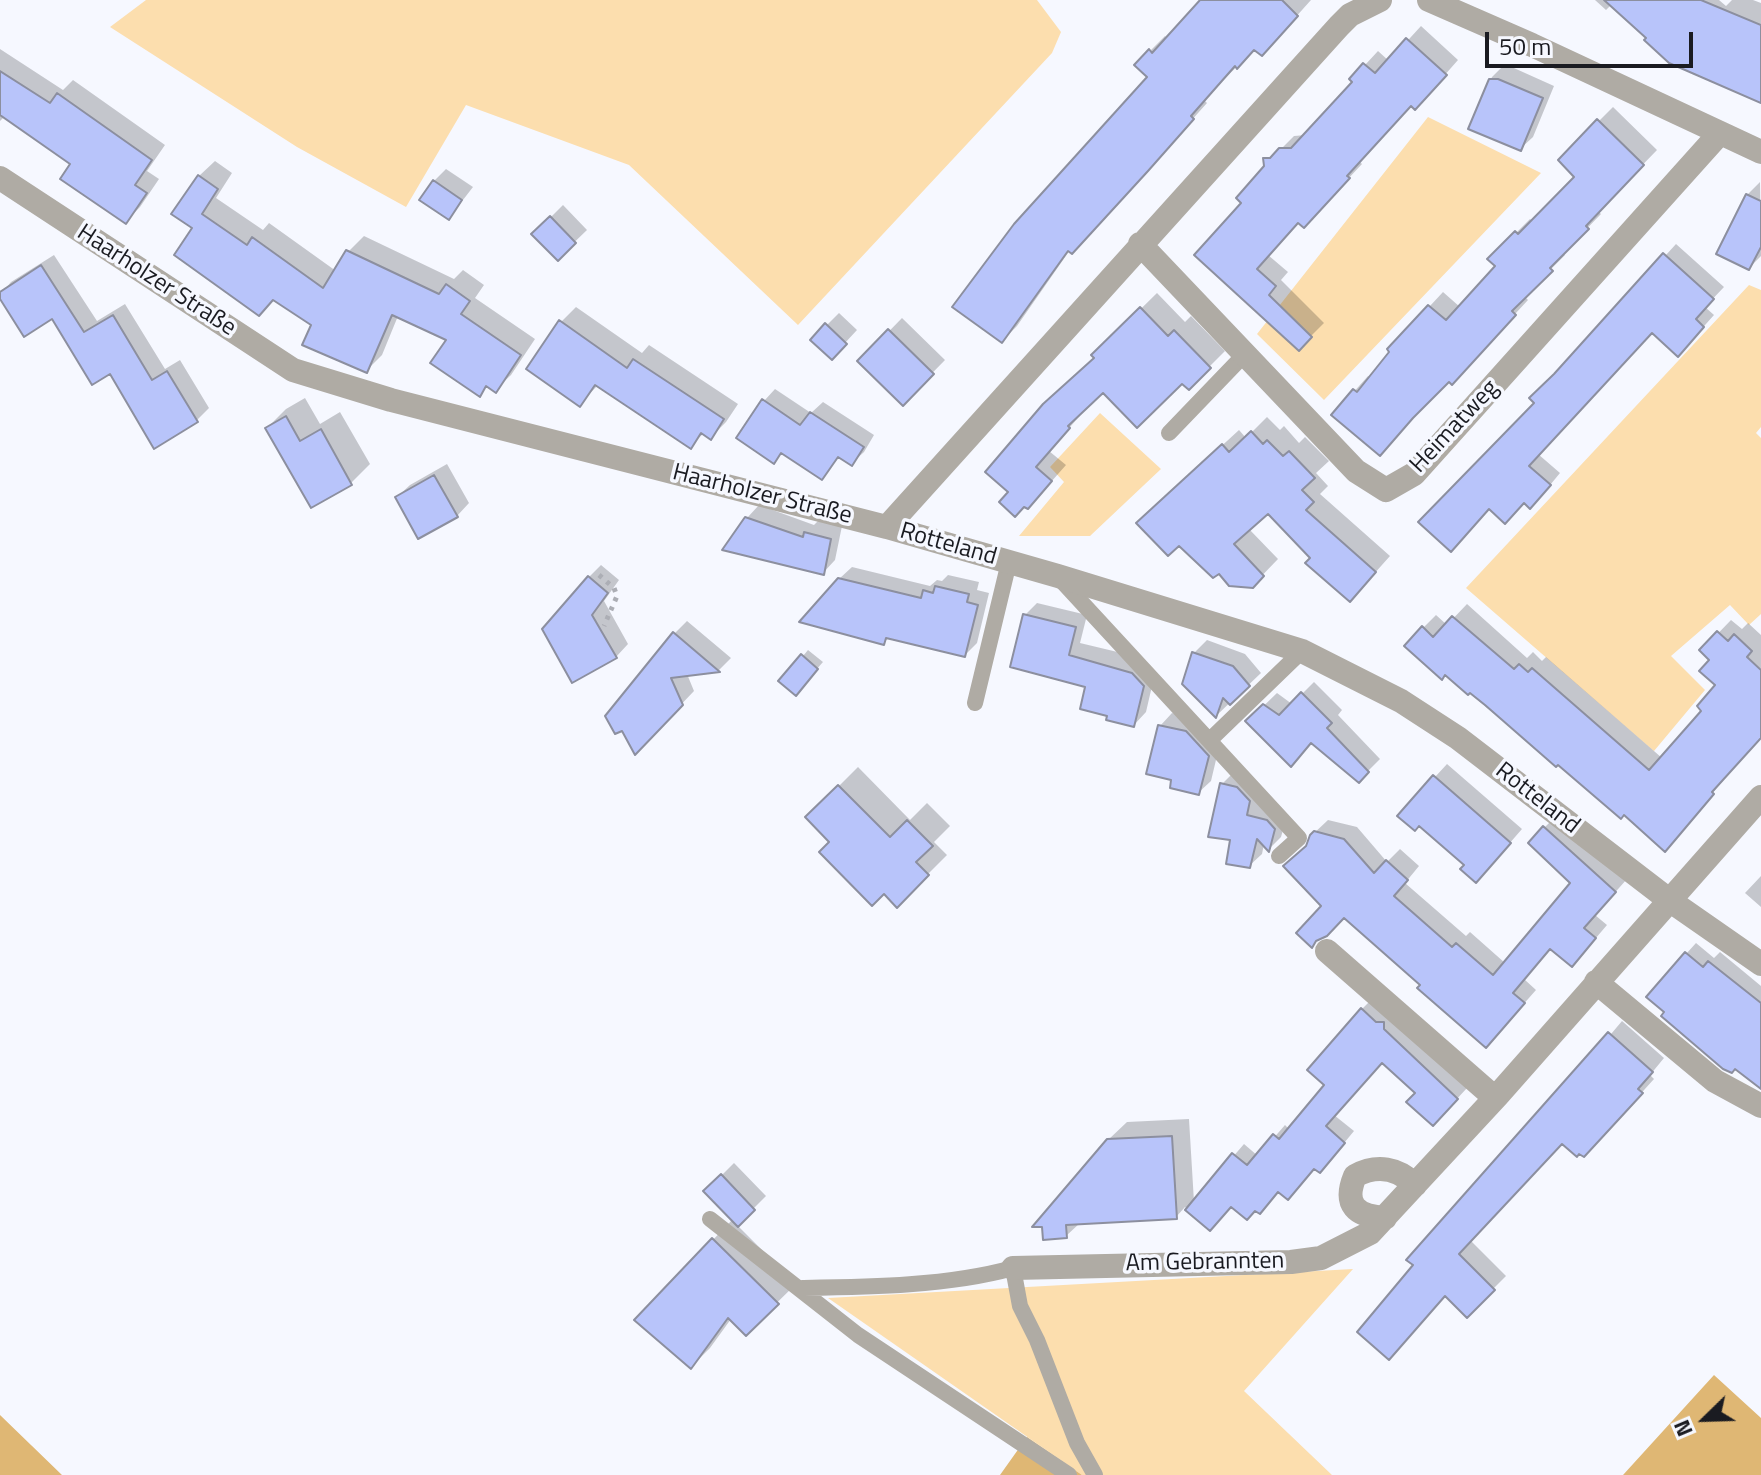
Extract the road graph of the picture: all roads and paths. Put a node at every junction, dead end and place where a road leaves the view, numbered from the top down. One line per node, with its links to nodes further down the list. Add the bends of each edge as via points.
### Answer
1 (1429, 0): 3 (street)
2 (1366, 2): 6 (street)
3 (1720, 133): 4 (street); 7 (street, Heimatweg, via 1414,474 1386,490 1356,471)
4 (1761, 152)
5 (0, 178): 9 (street, Haarholzer Straße, via 293,370)
6 (1140, 244): 7 (street, Heimatweg); 9 (street)
7 (1245, 354): 8 (lane)
8 (1169, 433)
9 (887, 527): 10 (street, Rotteland)
10 (1009, 562): 12 (street, Rotteland); 15 (lane, Rotteland)
11 (599, 575): 13 (path, via 617,596)
12 (1058, 576): 14 (street, Rotteland); 18 (lane, via 1299,838)
13 (604, 626)
14 (1302, 651): 16 (lane); 19 (street, Rotteland, via 1401,701 1458,738)
15 (975, 703)
16 (1214, 736)
17 (1761, 797): 19 (street, Am Gebrannten)
18 (1279, 856)
19 (1669, 900): 21 (street, Rotteland); 22 (street, Am Gebrannten)
20 (1327, 951): 23 (street)
21 (1761, 964)
22 (1596, 982): 23 (street, Am Gebrannten); 24 (street, via 1715,1081)
23 (1495, 1098): 25 (street, Am Gebrannten)
24 (1761, 1106)
25 (1415, 1185): 26 (street, Am Gebrannten); 26 (street, via 1404,1174 1377,1167 1355,1176 1350,1200 1356,1210 1366,1217)
26 (1385, 1218): 28 (street, Am Gebrannten, via 1370,1233 1321,1258)
27 (710, 1219): 29 (lane)
28 (1013, 1268): 29 (lane, Am Gebrannten, via 868,1287); 31 (lane, via 1020,1306)
29 (802, 1288): 30 (lane, via 858,1335)
30 (1069, 1475)
31 (1095, 1475)

